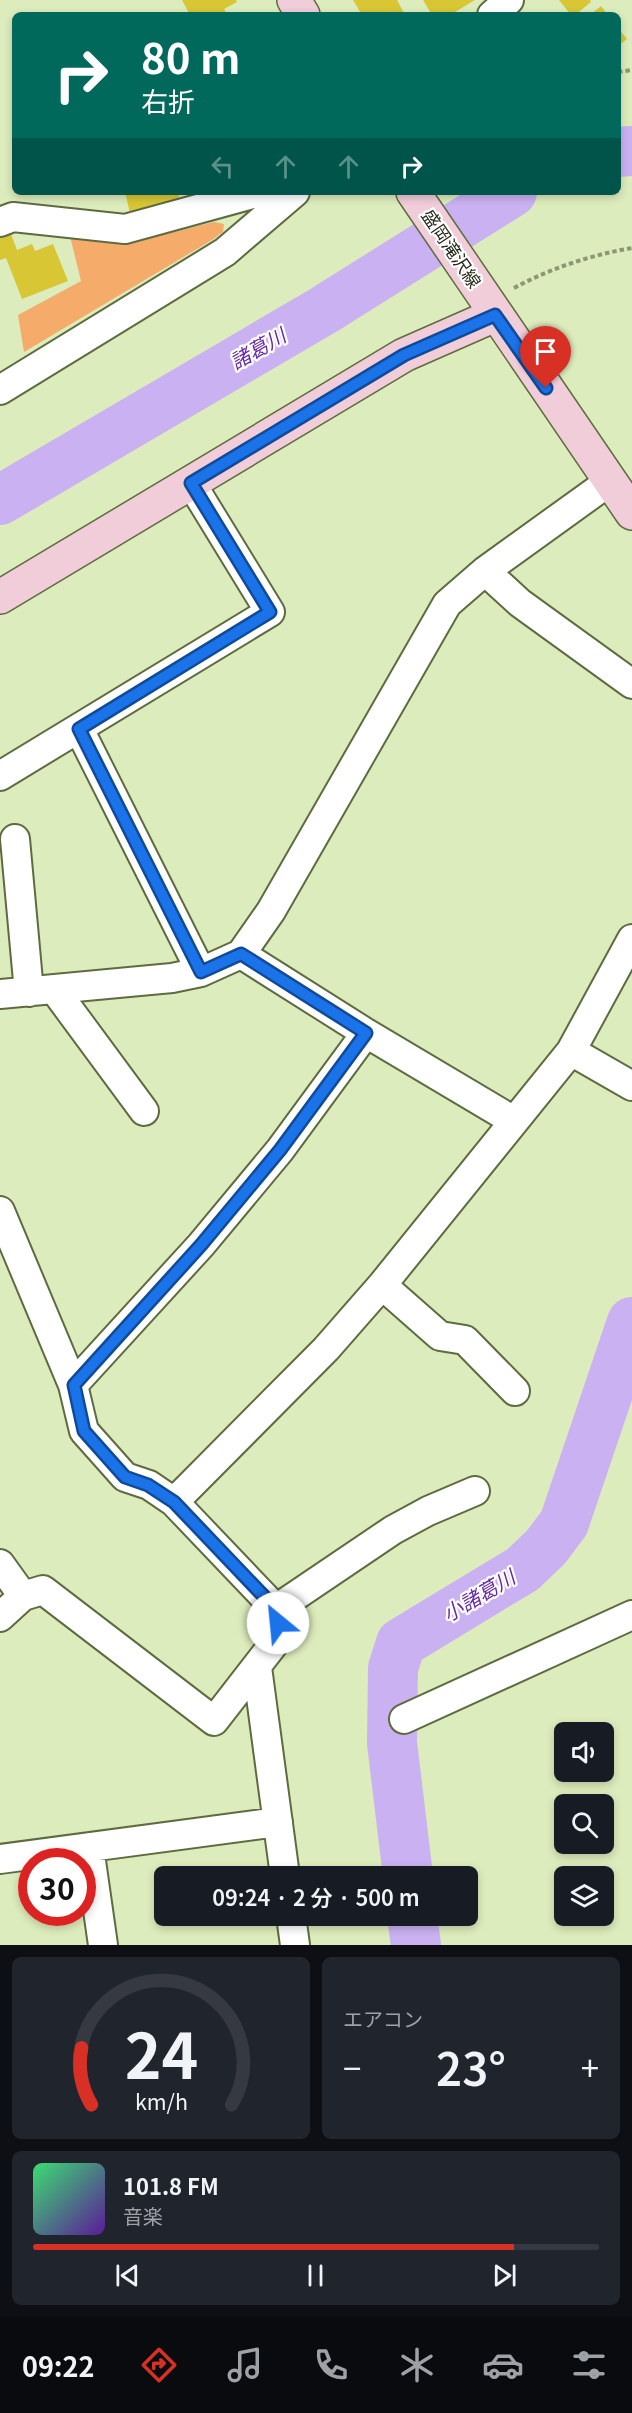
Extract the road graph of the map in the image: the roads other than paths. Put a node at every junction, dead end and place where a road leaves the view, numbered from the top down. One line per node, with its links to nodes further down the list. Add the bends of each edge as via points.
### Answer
1 (509, 0): 2 (street)
2 (495, 12)
3 (249, 195): 6 (street, via 124,229 13,217)
4 (292, 195): 8 (street, via 225,252)
5 (414, 195): 7 (street, 盛岡滝沢線)
6 (0, 222)
7 (487, 303): 9 (street, 盛岡滝沢線); 10 (street)
8 (0, 390)
9 (610, 481): 11 (street, 盛岡滝沢線); 12 (street)
10 (191, 483): 13 (street); 15 (street, via 270,612)
11 (632, 513)
12 (484, 571): 14 (street, via 520,603); 19 (street, via 447,604 271,912)
13 (0, 597)
14 (632, 684)
15 (79, 729): 16 (street); 20 (street)
16 (0, 776)
17 (15, 839): 21 (street)
18 (632, 939): 24 (street)
19 (241, 954): 20 (street); 23 (street)
20 (201, 972): 21 (street)
21 (41, 991): 22 (street); 26 (street)
22 (0, 994)
23 (366, 1033): 27 (street); 30 (street, via 280,1150 201,1245)
24 (571, 1051): 25 (street); 27 (street)
25 (632, 1086)
26 (144, 1111)
27 (514, 1121): 29 (street)
28 (0, 1211): 30 (street)
29 (382, 1285): 31 (street, via 440,1336 465,1340); 33 (street, via 326,1349)
30 (74, 1385): 33 (street, via 84,1431 125,1477 148,1485)
31 (514, 1391)
32 (475, 1491): 36 (street, via 393,1530)
33 (174, 1502): 36 (street)
34 (0, 1564): 35 (street)
35 (23, 1596): 38 (street); 39 (street, via 43,1590 214,1721)
36 (276, 1609): 39 (street, via 280,1636)
37 (632, 1615): 40 (street)
38 (0, 1617)
39 (257, 1667): 41 (street)
40 (404, 1719)
41 (278, 1822): 42 (street); 44 (street)
42 (89, 1847): 43 (street); 46 (street)
43 (0, 1859)
44 (284, 1866)
45 (292, 1926): 47 (street)
46 (103, 1945)
47 (295, 1945)

